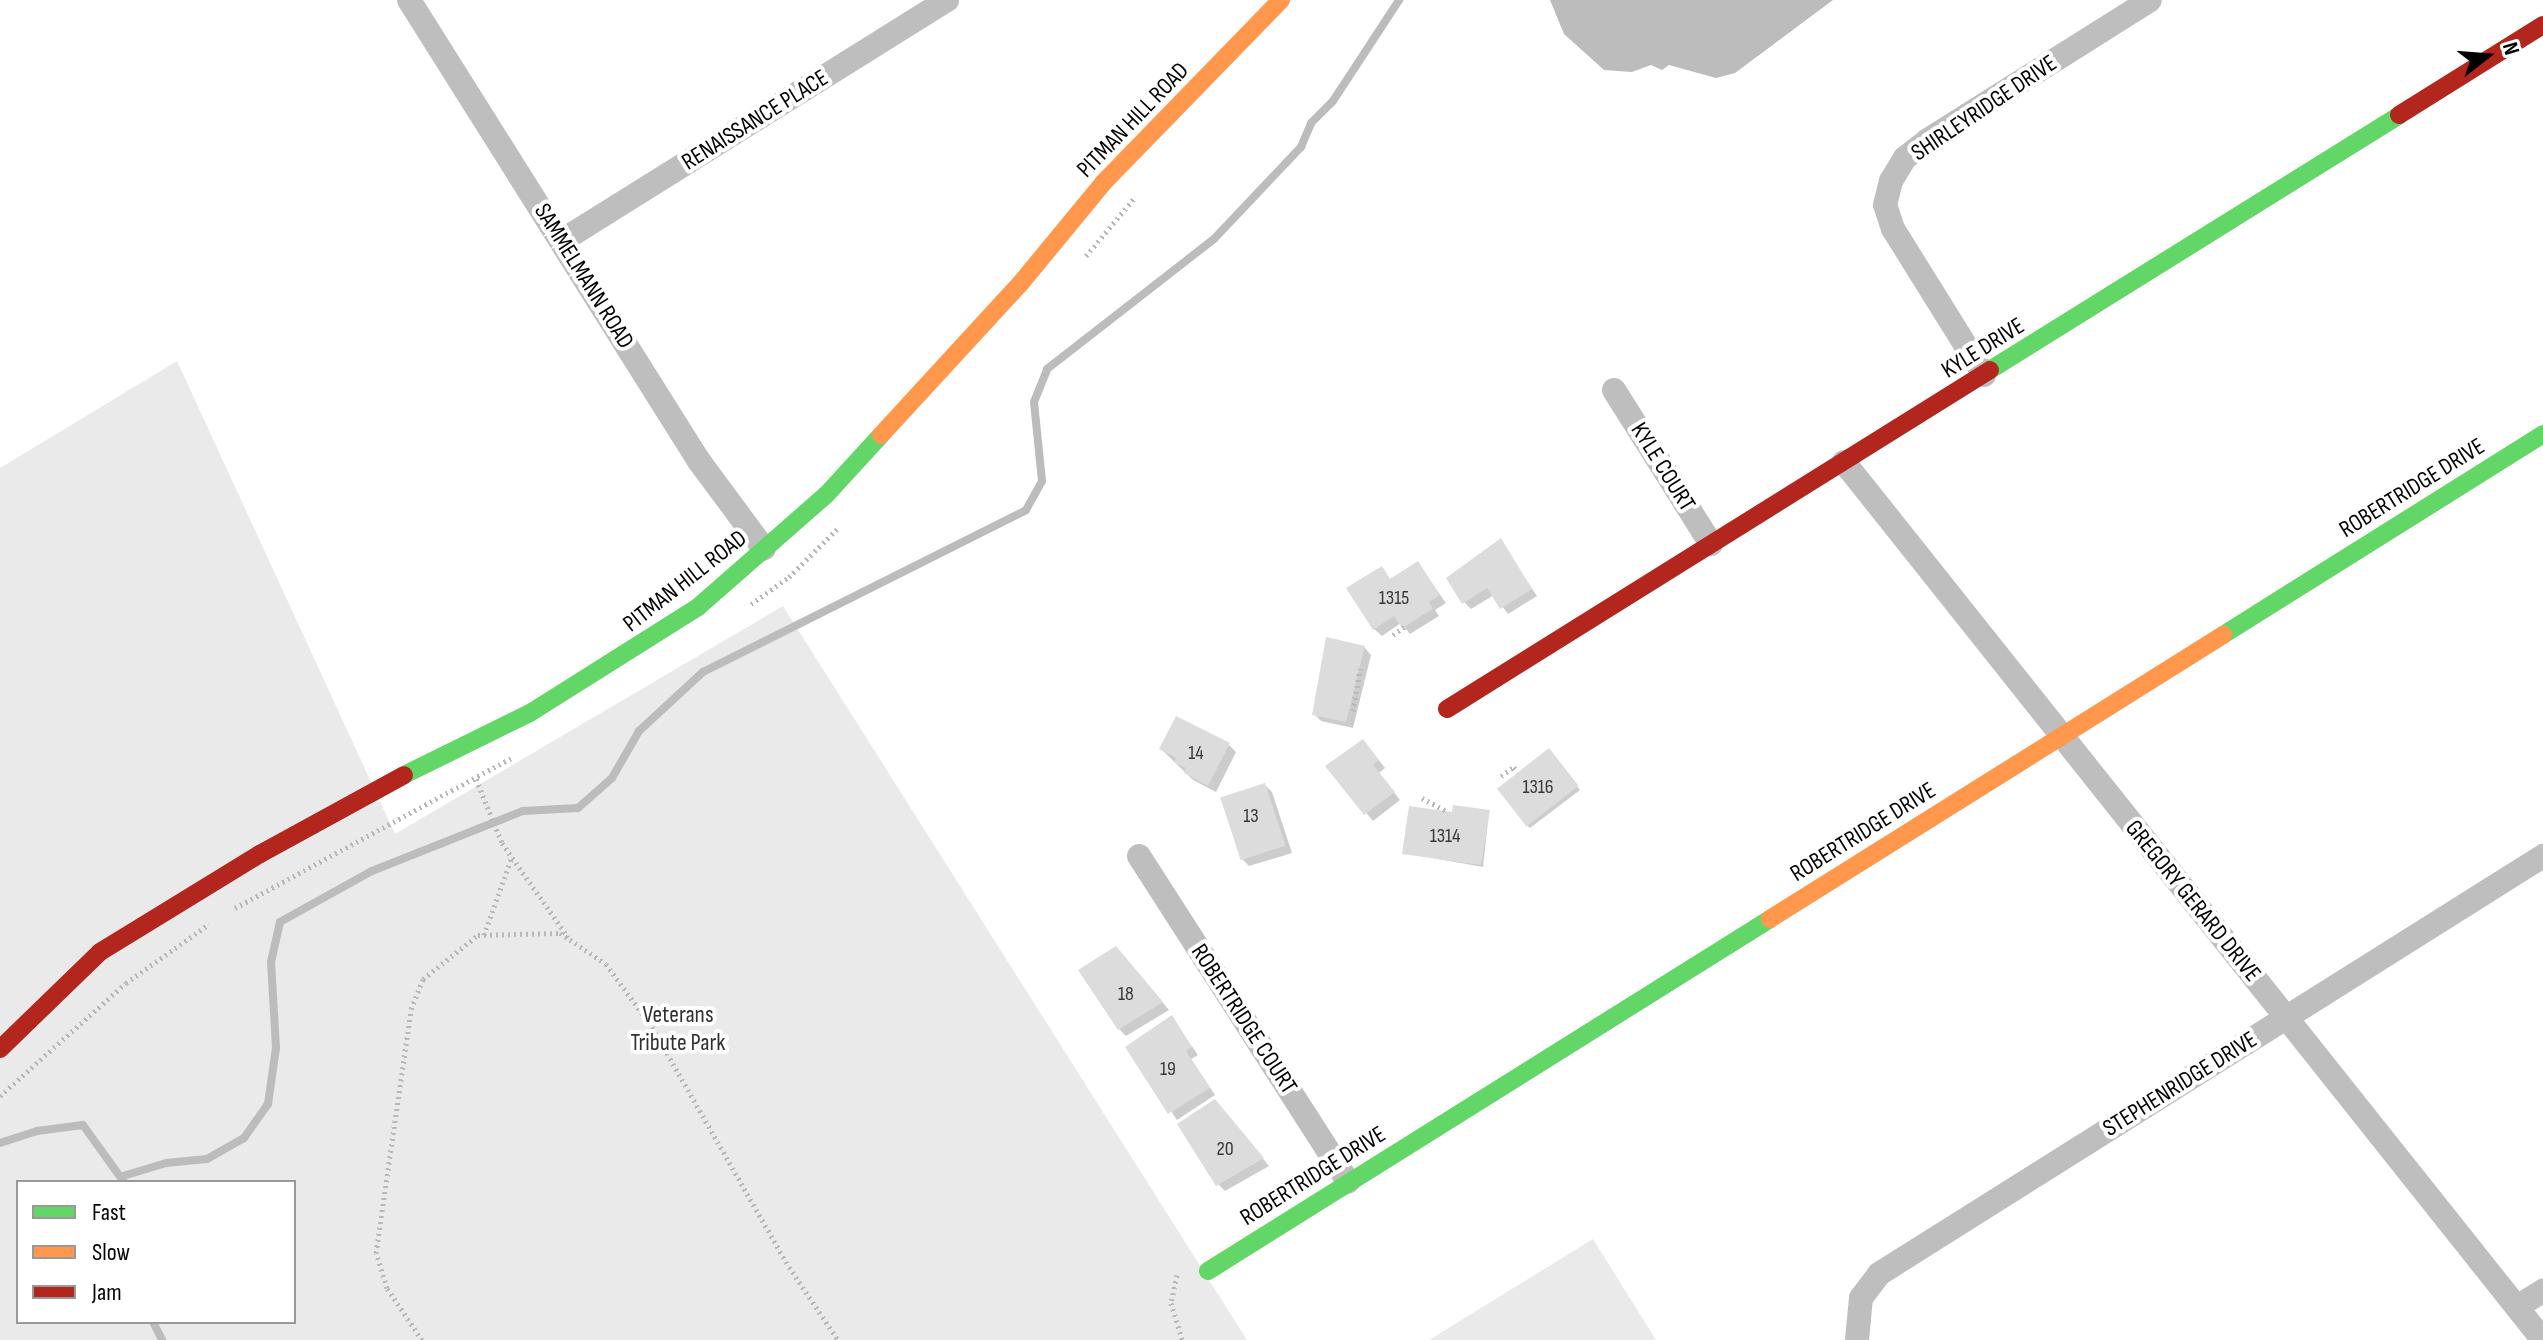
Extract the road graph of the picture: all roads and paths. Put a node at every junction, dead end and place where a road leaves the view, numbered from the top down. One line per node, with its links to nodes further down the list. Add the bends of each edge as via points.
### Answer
1 (409, 0): 6 (street, SAMMELMANN ROAD)
2 (947, 0): 6 (street, RENAISSANCE PLACE)
3 (1281, 0): 12 (street, PITMAN HILL ROAD, via 1104,182 1020,284 827,494)
4 (2150, 0): 7 (street, SHIRLEYRIDGE DRIVE, via 1928,140 1905,158 1891,181 1885,205 1893,229)
5 (2543, 25): 7 (street, KYLE DRIVE)
6 (563, 240): 12 (street, SAMMELMANN ROAD, via 699,461)
7 (1984, 375): 10 (street, KYLE DRIVE)
8 (1614, 390): 11 (street, KYLE COURT)
9 (2543, 434): 18 (street, ROBERTRIDGE DRIVE)
10 (1844, 462): 11 (street, KYLE DRIVE); 18 (street, GREGORY GERARD DRIVE)
11 (1711, 544): 16 (street, KYLE DRIVE)
12 (764, 549): 30 (street, PITMAN HILL ROAD, via 698,607 629,655 530,713 438,756 260,854 100,952)
13 (1407, 625): 14 (path)
14 (1393, 635)
15 (1360, 669): 17 (path)
16 (1447, 709)
17 (1353, 711)
18 (2059, 738): 29 (street, GREGORY GERARD DRIVE); 31 (street, ROBERTRIDGE DRIVE)
19 (1518, 772): 20 (path, via 1514,767)
20 (1501, 776)
21 (476, 779): 26 (path)
22 (1422, 798): 23 (path)
23 (1448, 812)
24 (1139, 856): 31 (street, ROBERTRIDGE COURT)
25 (2543, 856): 29 (street, STEPHENRIDGE DRIVE)
26 (511, 858): 27 (path); 28 (path)
27 (484, 935): 28 (path, via 560,933); 35 (path, via 451,952 423,979 404,1055 398,1127 376,1253 387,1288)
28 (571, 941): 36 (path, via 606,964 652,1027 789,1267)
29 (2287, 1016): 34 (street, GREGORY GERARD DRIVE); 38 (street, STEPHENRIDGE DRIVE, via 1879,1274 1861,1298)
30 (0, 1049)
31 (1348, 1182): 32 (street, ROBERTRIDGE DRIVE)
32 (1208, 1271): 37 (path, via 1180,1260 1171,1303)
33 (2543, 1291): 34 (street)
34 (2517, 1307): 39 (street, GREGORY GERARD DRIVE)
35 (422, 1340)
36 (838, 1340)
37 (1182, 1340)
38 (1857, 1340)
39 (2543, 1340)

